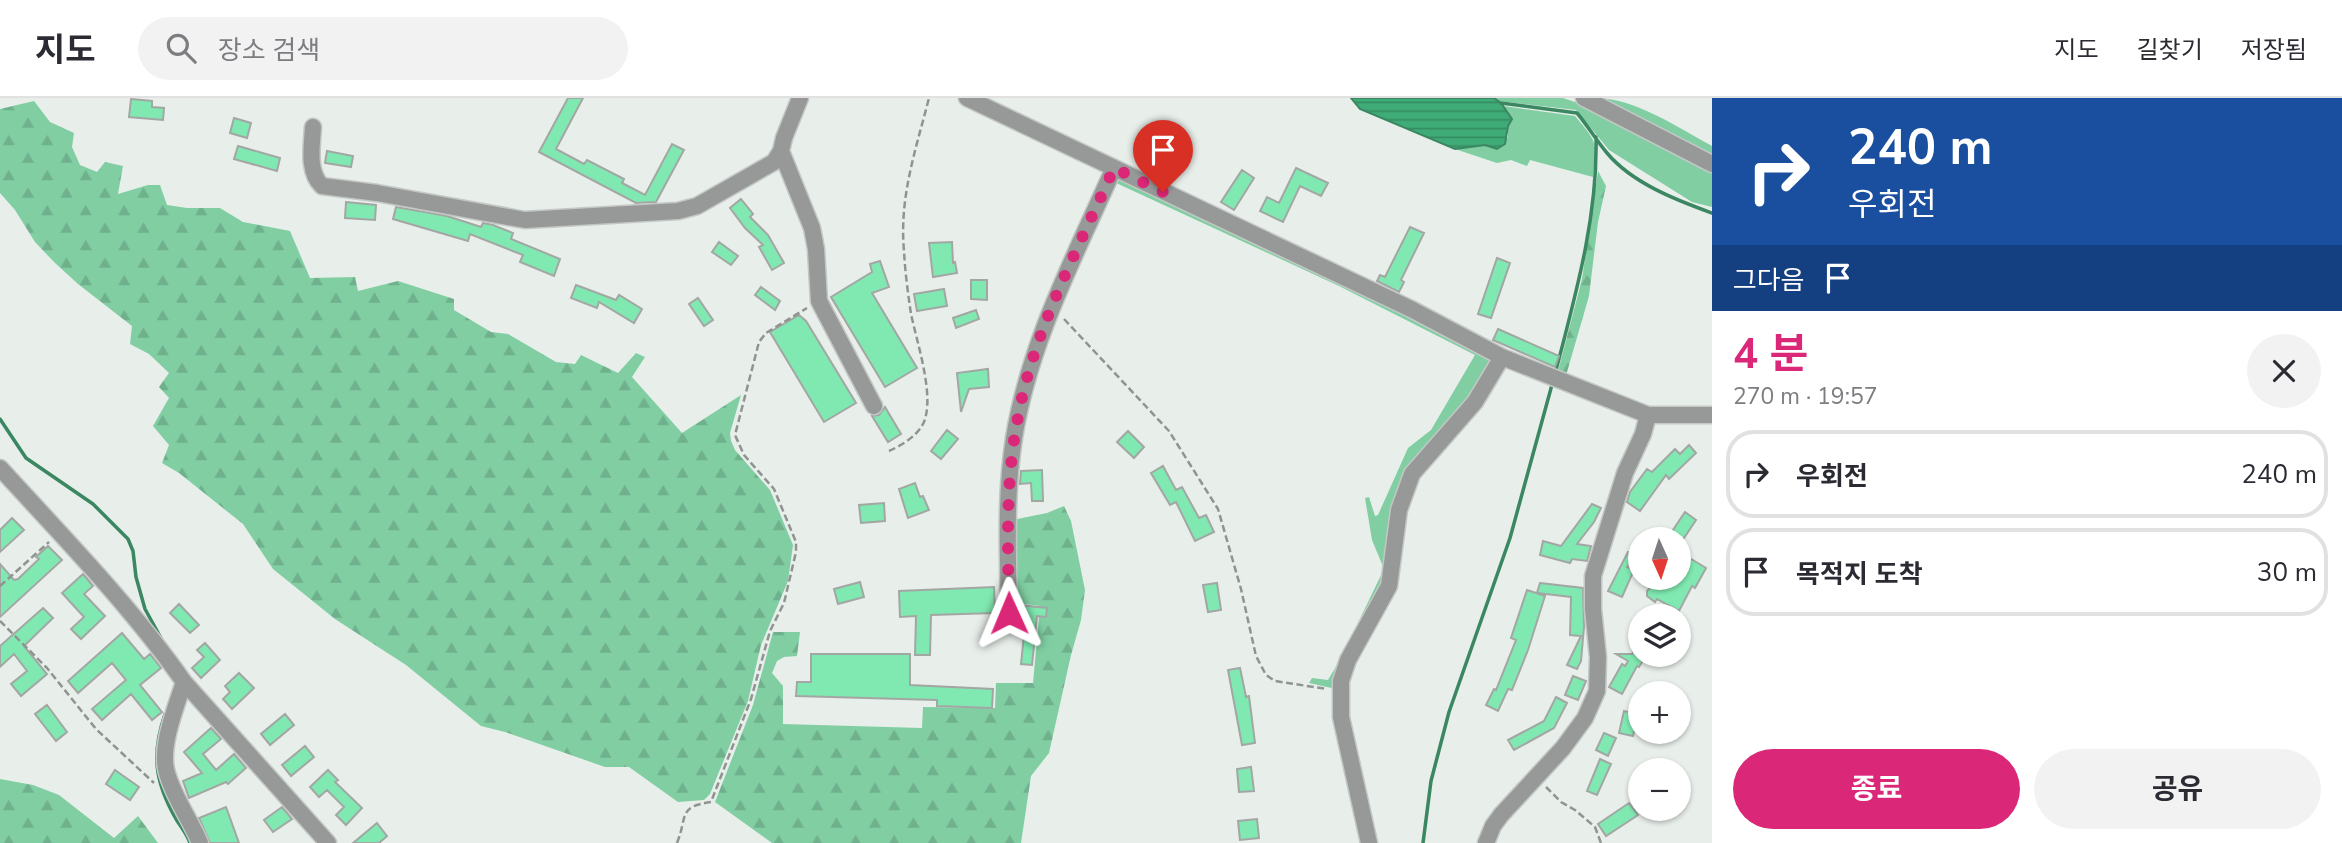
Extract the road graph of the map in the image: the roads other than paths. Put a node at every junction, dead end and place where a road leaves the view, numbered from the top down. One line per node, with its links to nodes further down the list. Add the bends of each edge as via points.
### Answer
1 (800, 98): 5 (street)
2 (967, 98): 7 (street)
3 (1584, 98): 6 (street)
4 (313, 127): 5 (street, via 312,171 322,186 525,220 697,206 774,163)
5 (781, 151): 9 (street, via 812,228 819,301)
6 (1712, 164)
7 (1114, 168): 8 (street); 13 (street, via 1034,353 1014,437 1009,484)
8 (1502, 357): 10 (street); 17 (street, via 1475,402 1412,474 1396,526 1390,586 1341,681 1341,718)
9 (874, 406)
10 (1648, 415): 11 (street); 18 (street, via 1593,576 1597,691 1576,732 1501,815)
11 (1712, 415)
12 (0, 468): 14 (street)
13 (1009, 613)
14 (184, 682): 15 (street, via 171,724 165,770); 16 (street)
15 (200, 843)
16 (328, 843)
17 (1368, 843)
18 (1486, 843)

